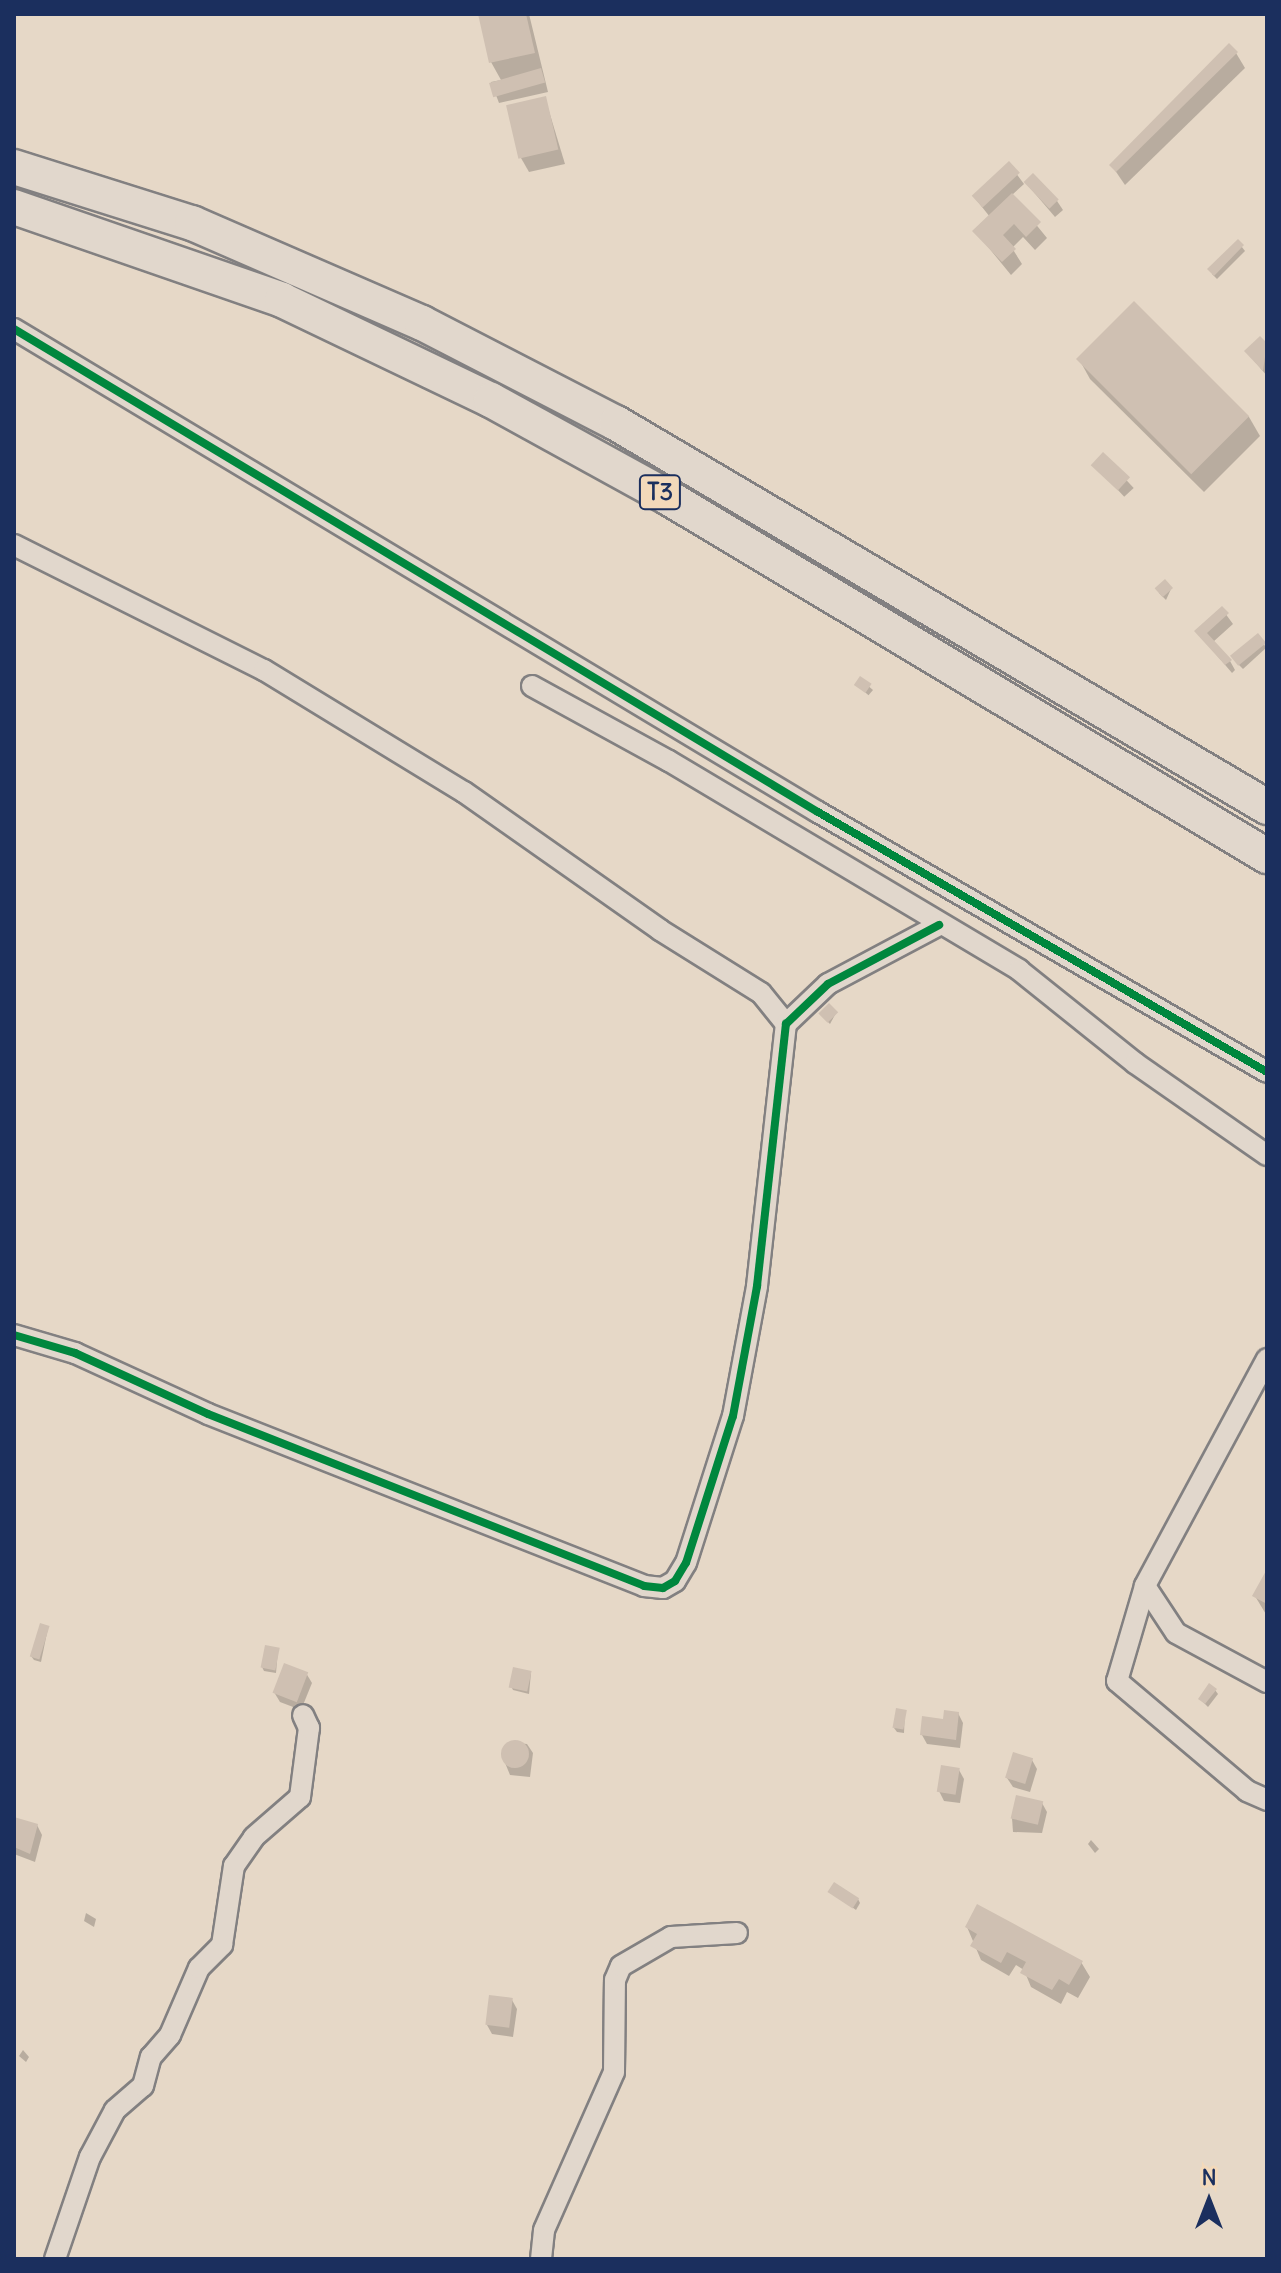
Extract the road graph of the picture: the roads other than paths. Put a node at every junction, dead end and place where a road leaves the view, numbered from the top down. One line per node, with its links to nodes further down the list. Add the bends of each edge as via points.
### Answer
1 (14, 167): 6 (highway, T3, via 192,223 422,323 629,431)
2 (14, 207): 7 (highway, T3, via 282,300 491,400 669,498)
3 (14, 329): 10 (street, via 778,788)
4 (14, 545): 9 (street, via 264,670 464,792 660,930 761,993)
5 (532, 686): 8 (street, via 669,761)
6 (1267, 807)
7 (1267, 856)
8 (939, 925): 9 (street, via 828,984); 11 (street, via 1019,970 1135,1063)
9 (786, 1024): 12 (street, via 757,1286 733,1416 686,1563 675,1581 663,1588 644,1586 220,1419 75,1353)
10 (1267, 1072)
11 (1267, 1155)
12 (14, 1335)
13 (1267, 1359): 14 (street)
14 (1145, 1586): 15 (street, via 1176,1633); 17 (street, via 1117,1681 1247,1791)
15 (1267, 1682)
16 (303, 1715): 19 (street, via 309,1728 300,1797 254,1837 234,1866 222,1945 199,1968 170,2035 151,2057 143,2086 115,2110 90,2157)
17 (1267, 1800)
18 (737, 1933): 20 (street, via 671,1937 621,1966 615,1980 614,2072 544,2230)
19 (55, 2259)
20 (541, 2259)

